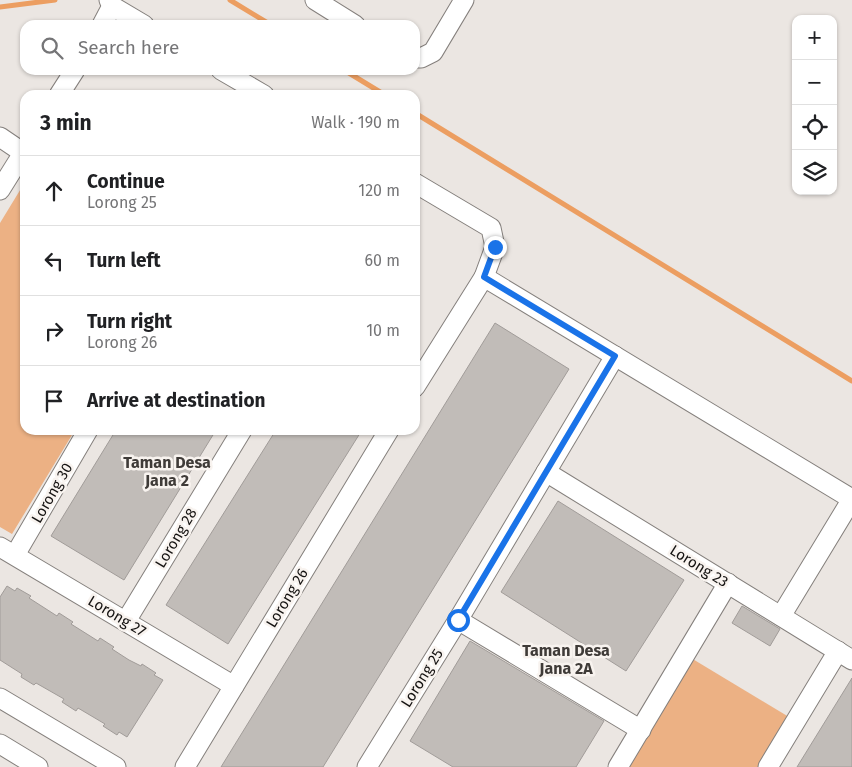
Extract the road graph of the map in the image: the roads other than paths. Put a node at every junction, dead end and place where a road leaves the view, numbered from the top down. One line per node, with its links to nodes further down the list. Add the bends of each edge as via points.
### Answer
1 (315, 0): 6 (street)
2 (464, 0): 7 (street, via 433,52)
3 (111, 3): 4 (street); 5 (street)
4 (104, 20)
5 (136, 20)
6 (347, 20)
7 (420, 57)
8 (72, 75): 10 (street)
9 (230, 75): 11 (street)
10 (62, 90)
11 (255, 90)
12 (0, 137): 13 (street)
13 (20, 150)
14 (20, 158): 16 (street)
15 (420, 186): 17 (street, via 491,228 495,247)
16 (0, 190)
17 (484, 277): 18 (street); 19 (street)
18 (615, 356): 23 (street, Lorong 25); 24 (street)
19 (420, 380)
20 (85, 435): 25 (street, Lorong 30)
21 (239, 435): 29 (street, Lorong 28)
22 (386, 435): 31 (street, Lorong 26)
23 (546, 472): 26 (street, Lorong 23); 28 (street, Lorong 25)
24 (852, 499): 27 (street)
25 (7, 551): 29 (street, Lorong 27)
26 (728, 583): 27 (street, Lorong 23); 33 (street)
27 (781, 616): 30 (street, Lorong 23)
28 (458, 620): 33 (street); 35 (street, Lorong 25)
29 (126, 621): 31 (street, Lorong 27)
30 (845, 656): 40 (street)
31 (234, 686): 38 (street, Lorong 26)
32 (0, 698): 37 (street)
33 (641, 730): 39 (street)
34 (0, 744): 36 (street)
35 (370, 766)
36 (38, 767)
37 (116, 767)
38 (185, 767)
39 (618, 767)
40 (768, 767)

